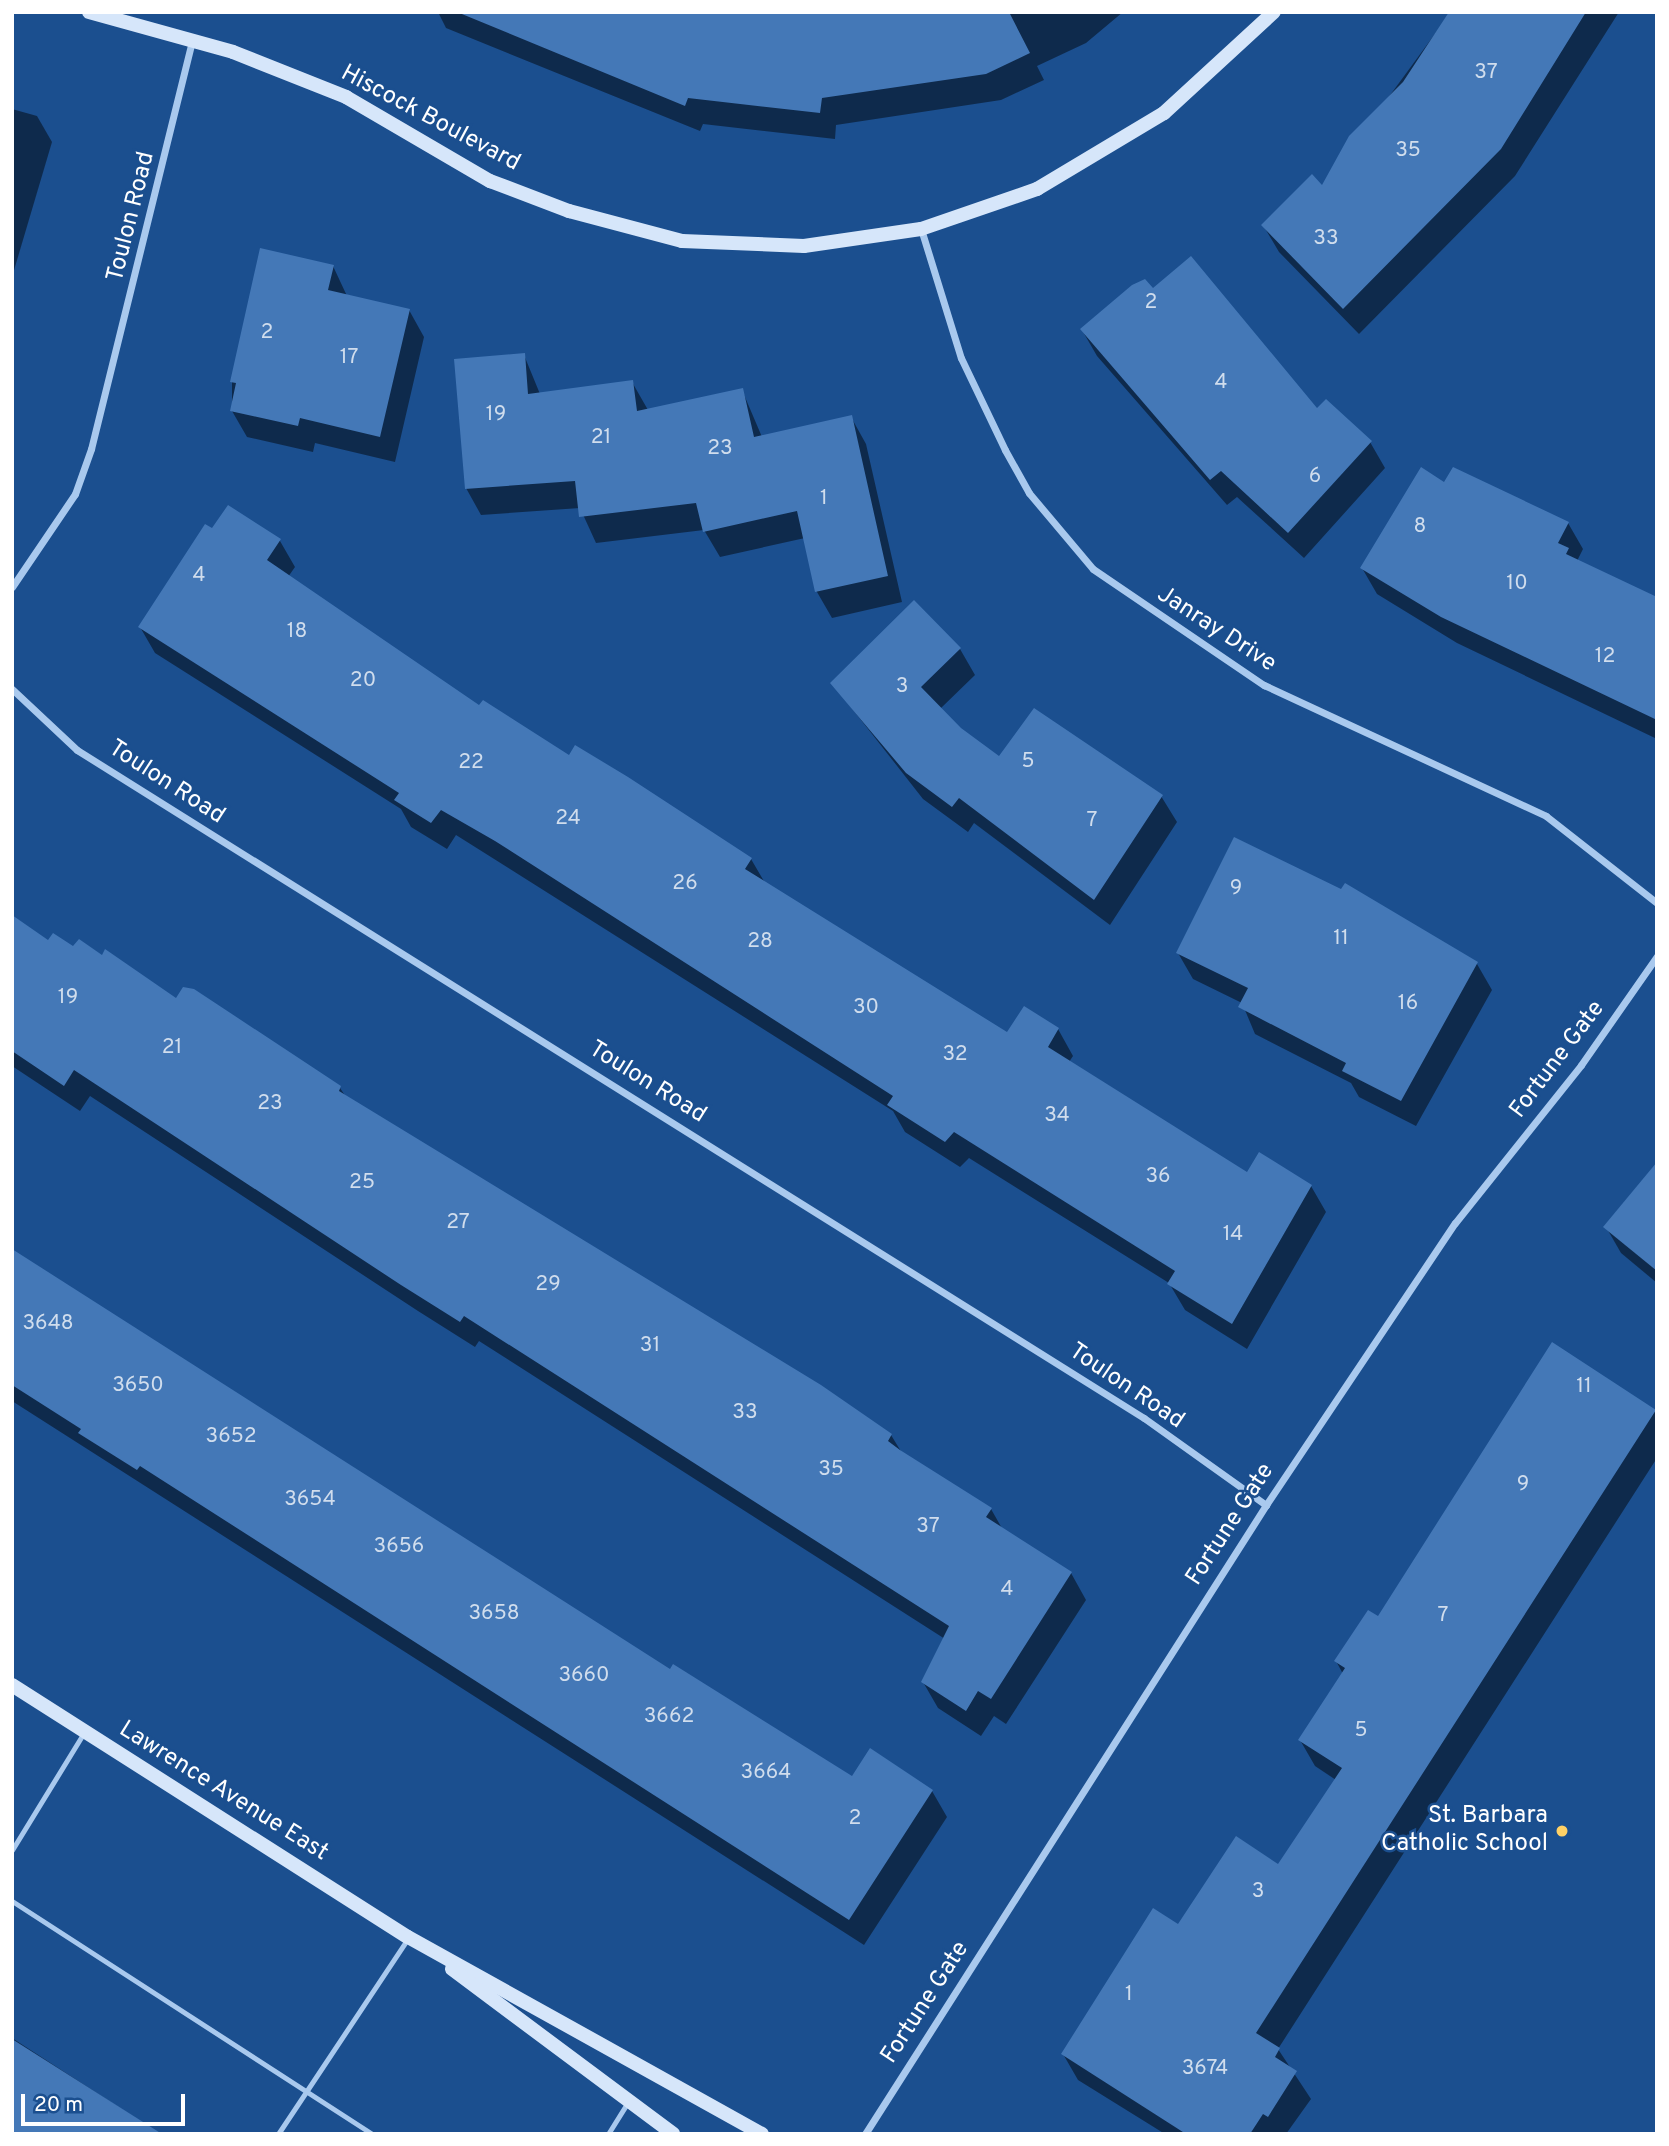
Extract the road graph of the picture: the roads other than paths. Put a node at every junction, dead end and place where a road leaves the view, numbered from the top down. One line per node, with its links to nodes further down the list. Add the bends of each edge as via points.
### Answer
1 (89, 12): 3 (street, Hiscock Boulevard)
2 (1274, 12): 4 (street, Hiscock Boulevard, via 1234,55 1123,140 1037,189)
3 (192, 42): 4 (street, Hiscock Boulevard, via 346,97 490,181 626,228 682,241 804,246); 5 (street, Toulon Road, via 91,449 75,494)
4 (921, 229): 7 (street, Janray Drive, via 961,358 1005,450 1029,494 1093,569 1264,685 1546,816)
5 (12, 587)
6 (12, 689): 9 (street, Toulon Road, via 77,750 1144,1418)
7 (1657, 903)
8 (1657, 956): 9 (street, Fortune Gate, via 1581,1065 1455,1223)
9 (1266, 1505): 22 (street, Fortune Gate)
10 (12, 1685): 11 (street, Lawrence Avenue East)
11 (85, 1731): 12 (lane); 14 (street, Lawrence Avenue East)
12 (12, 1850)
13 (12, 1901): 15 (lane)
14 (408, 1937): 15 (lane); 16 (street, Lawrence Avenue East); 21 (street, Lawrence Avenue East)
15 (305, 2091): 17 (lane); 18 (lane)
16 (629, 2101): 19 (lane); 20 (street, Lawrence Avenue East)
17 (278, 2134)
18 (372, 2134)
19 (608, 2134)
20 (673, 2134)
21 (762, 2134)
22 (865, 2134)

